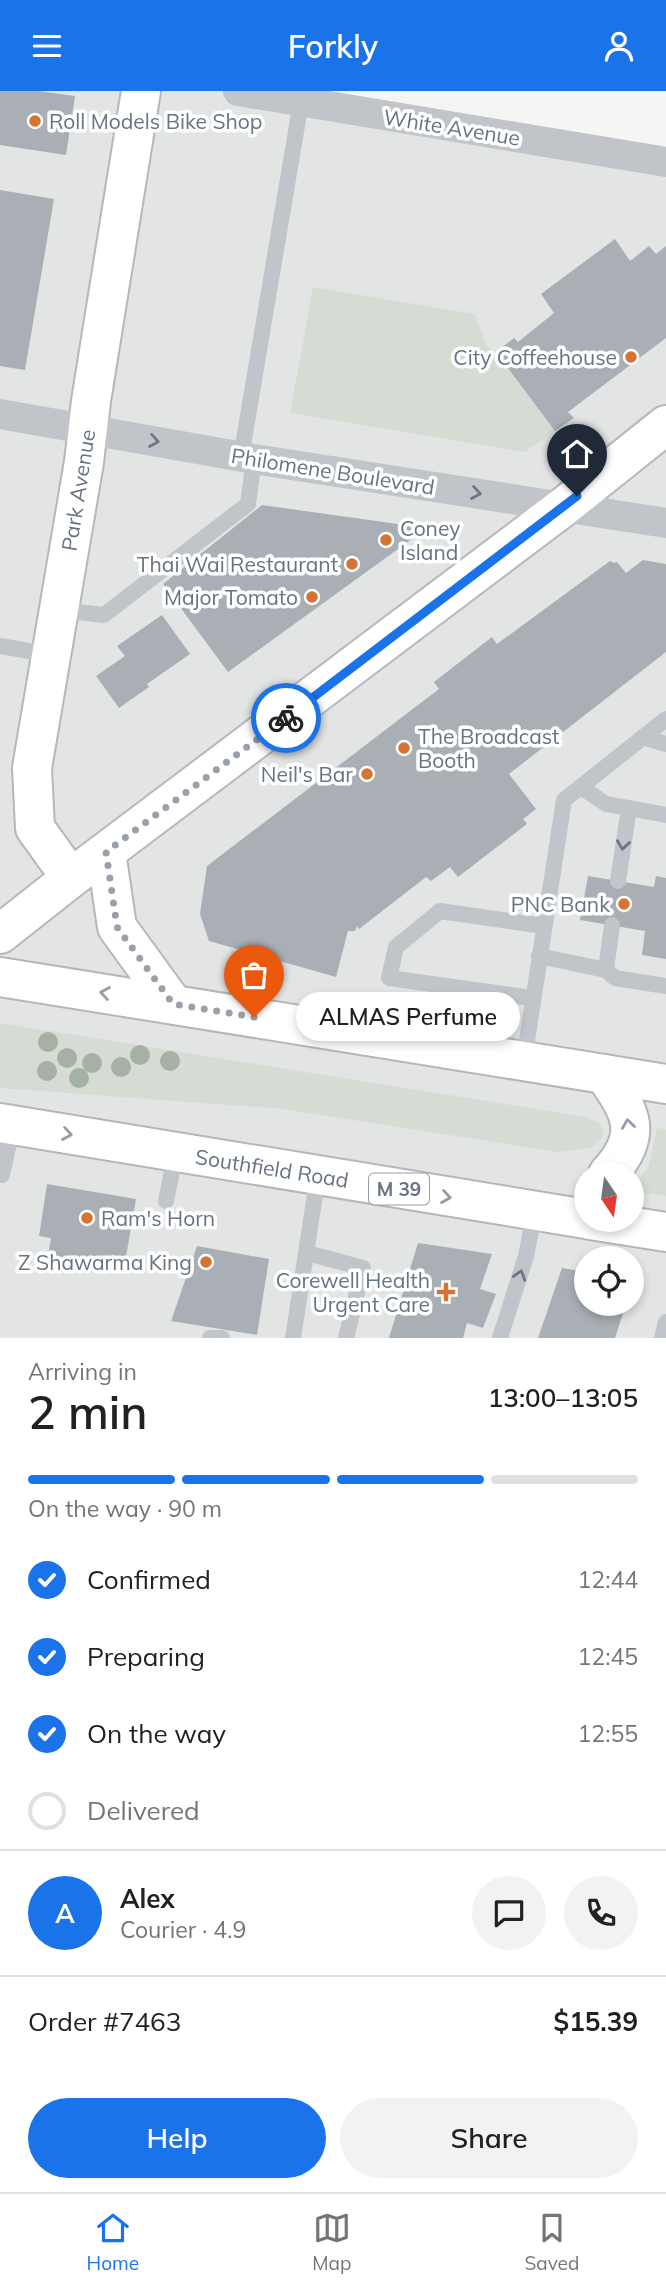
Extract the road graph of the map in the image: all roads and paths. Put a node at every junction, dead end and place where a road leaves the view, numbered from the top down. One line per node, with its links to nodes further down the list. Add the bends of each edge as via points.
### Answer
1 (141, 91): 7 (main road, Park Avenue)
2 (238, 91): 3 (street, White Avenue)
3 (314, 99): 4 (street, White Avenue); 8 (lane)
4 (666, 162)
5 (0, 414): 7 (street, Philomene Boulevard)
6 (666, 425): 9 (main road)
7 (88, 428): 8 (street, Philomene Boulevard, one-way to 8); 11 (main road, Park Avenue)
8 (248, 458): 9 (street, Philomene Boulevard, one-way to 9); 11 (lane, via 248,504 104,615)
9 (562, 508): 10 (street, Philomene Boulevard); 20 (main road)
10 (666, 523)
11 (59, 610): 13 (main road, Park Avenue)
12 (0, 646): 13 (lane)
13 (51, 655): 21 (main road, Park Avenue, via 32,768 35,828)
14 (666, 719): 15 (lane)
15 (643, 737): 16 (lane); 17 (lane)
16 (666, 744)
17 (581, 787): 18 (lane, via 606,804); 24 (lane, via 564,800)
18 (629, 808): 19 (lane); 22 (lane, one-way to 22)
19 (666, 814)
20 (106, 852): 21 (main road); 31 (main road, via 117,927)
21 (71, 878): 25 (main road)
22 (618, 881)
23 (612, 925): 27 (lane)
24 (544, 926): 26 (lane); 30 (lane, via 440,911 396,947 389,978)
25 (0, 934)
26 (539, 956): 27 (lane); 30 (lane)
27 (606, 970): 29 (lane, via 615,978)
28 (0, 977): 31 (main road, one-way to 28)
29 (666, 986)
30 (532, 998): 32 (lane)
31 (173, 1004): 32 (main road)
32 (524, 1060): 33 (main road)
33 (604, 1074): 34 (main road); 37 (main road, one-way to 33, via 630,1138 624,1102)
34 (666, 1084)
35 (6, 1124): 36 (main road, Southfield Road / M 39, one-way to 36); 38 (lane)
36 (176, 1151): 39 (main road, Southfield Road / M 39); 41 (lane)
37 (619, 1162)
38 (2, 1175)
39 (318, 1175): 42 (main road, Southfield Road / M 39, one-way to 42); 46 (lane)
40 (574, 1194): 42 (main road)
41 (166, 1201)
42 (538, 1211): 43 (main road, Southfield Road / M 39); 52 (lane, one-way to 42)
43 (574, 1217)
44 (644, 1228): 45 (main road, Southfield Road / M 39)
45 (666, 1232)
46 (307, 1253): 50 (lane); 51 (lane, via 363,1268)
47 (666, 1322): 53 (lane)
48 (209, 1338): 49 (lane)
49 (222, 1338)
50 (293, 1338)
51 (346, 1338)
52 (500, 1338)
53 (662, 1338)

